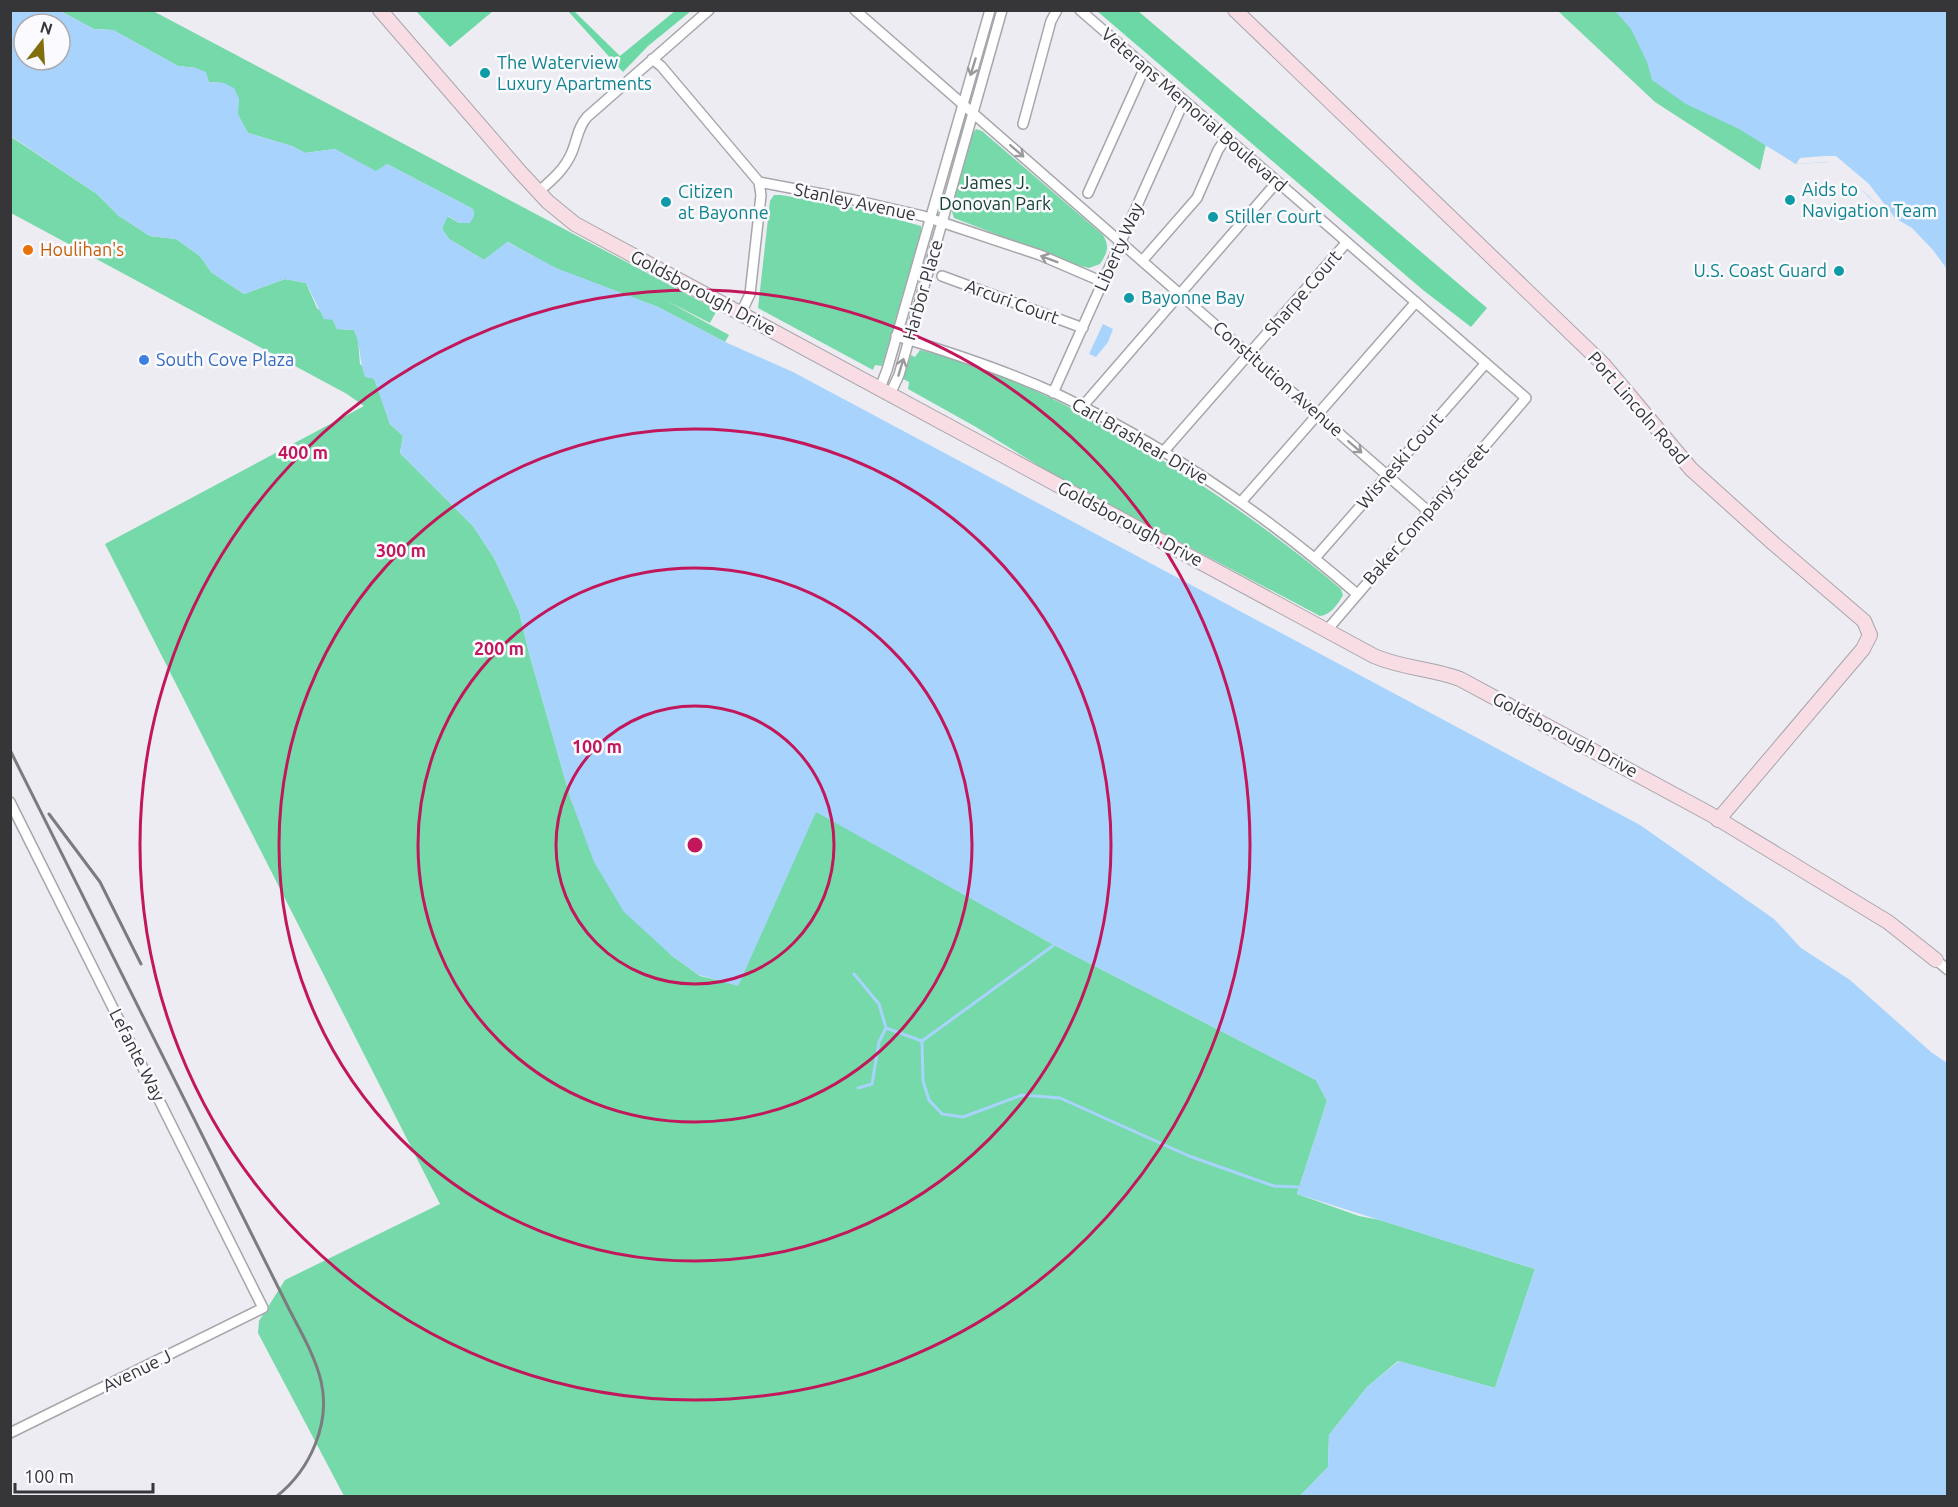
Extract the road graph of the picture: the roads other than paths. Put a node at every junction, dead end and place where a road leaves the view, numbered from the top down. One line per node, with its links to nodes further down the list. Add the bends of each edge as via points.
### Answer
1 (381, 10): 18 (street, Goldsborough Drive)
2 (709, 10): 9 (street)
3 (855, 10): 12 (street, Constitution Avenue)
4 (990, 10): 12 (street, Harbor Place, one-way to 12)
5 (1002, 10): 13 (street, Harbor Place)
6 (1057, 10): 14 (street)
7 (1080, 10): 10 (street, Veterans Memorial Boulevard)
8 (1235, 10): 48 (street, Port Lincoln Road, via 1603,364 1691,469 1864,621 1870,635 1863,649)
9 (652, 59): 17 (street); 18 (street, via 587,117 566,164)
10 (1144, 67): 11 (street, Veterans Memorial Boulevard); 19 (street)
11 (1184, 101): 15 (street, Veterans Memorial Boulevard); 22 (street, Liberty Way)
12 (963, 104): 13 (street, Constitution Avenue); 20 (street, Harbor Place)
13 (972, 112): 21 (street, Harbor Place); 22 (street, Constitution Avenue, one-way to 22)
14 (1023, 124)
15 (1226, 138): 16 (street, Veterans Memorial Boulevard); 24 (street, via 1197,198)
16 (1277, 182): 23 (street, Veterans Memorial Boulevard); 27 (street)
17 (759, 183): 20 (street, Stanley Avenue); 29 (street, via 762,195 750,294)
18 (538, 192): 29 (street, Goldsborough Drive, via 574,224)
19 (1088, 193)
20 (930, 218): 21 (street, Stanley Avenue); 31 (street, Harbor Place)
21 (943, 222): 26 (street, Stanley Avenue, one-way to 21, via 1040,255); 32 (street, Harbor Place)
22 (1121, 242): 24 (street, Constitution Avenue); 26 (street, Liberty Way)
23 (1347, 242): 28 (street, Veterans Memorial Boulevard); 33 (street, Sharpe Court)
24 (1142, 261): 27 (street, Constitution Avenue)
25 (942, 276): 30 (street, Arcuri Court)
26 (1103, 282): 30 (street, Liberty Way)
27 (1180, 293): 33 (street, Constitution Avenue); 38 (street)
28 (1416, 302): 34 (street, Veterans Memorial Boulevard); 39 (street)
29 (741, 313): 35 (street, Goldsborough Drive)
30 (1083, 328): 36 (street, Liberty Way)
31 (896, 336): 32 (street, Carl Brashear Drive); 35 (street, Harbor Place)
32 (909, 340): 35 (street, Harbor Place, one-way to 32, via 899,375); 36 (street, Carl Brashear Drive)
33 (1249, 354): 39 (street, Constitution Avenue); 40 (street, Sharpe Court)
34 (1486, 363): 37 (street, Veterans Memorial Boulevard); 41 (street, Wisneski Court)
35 (885, 391): 46 (street, Goldsborough Drive)
36 (1053, 393): 38 (street, Carl Brashear Drive)
37 (1526, 398): 43 (street, Baker Company Street)
38 (1082, 407): 40 (street, Carl Brashear Drive)
39 (1318, 414): 41 (street, Constitution Avenue, one-way to 41); 42 (street)
40 (1164, 452): 42 (street, Carl Brashear Drive)
41 (1388, 475): 43 (street, Constitution Avenue); 44 (street, Wisneski Court)
42 (1241, 502): 44 (street, Carl Brashear Drive)
43 (1428, 511): 45 (street, Baker Company Street)
44 (1315, 558): 45 (street, Carl Brashear Drive)
45 (1357, 594): 46 (street, Baker Company Street)
46 (1327, 630): 48 (street, Goldsborough Drive, via 1390,662 1460,679)
47 (10, 802): 51 (street, Lefante Way)
48 (1719, 820): 49 (street, Goldsborough Drive, via 1888,922)
49 (1936, 960): 50 (street)
50 (1947, 970)
51 (263, 1308): 52 (street, Avenue J)
52 (10, 1433)

